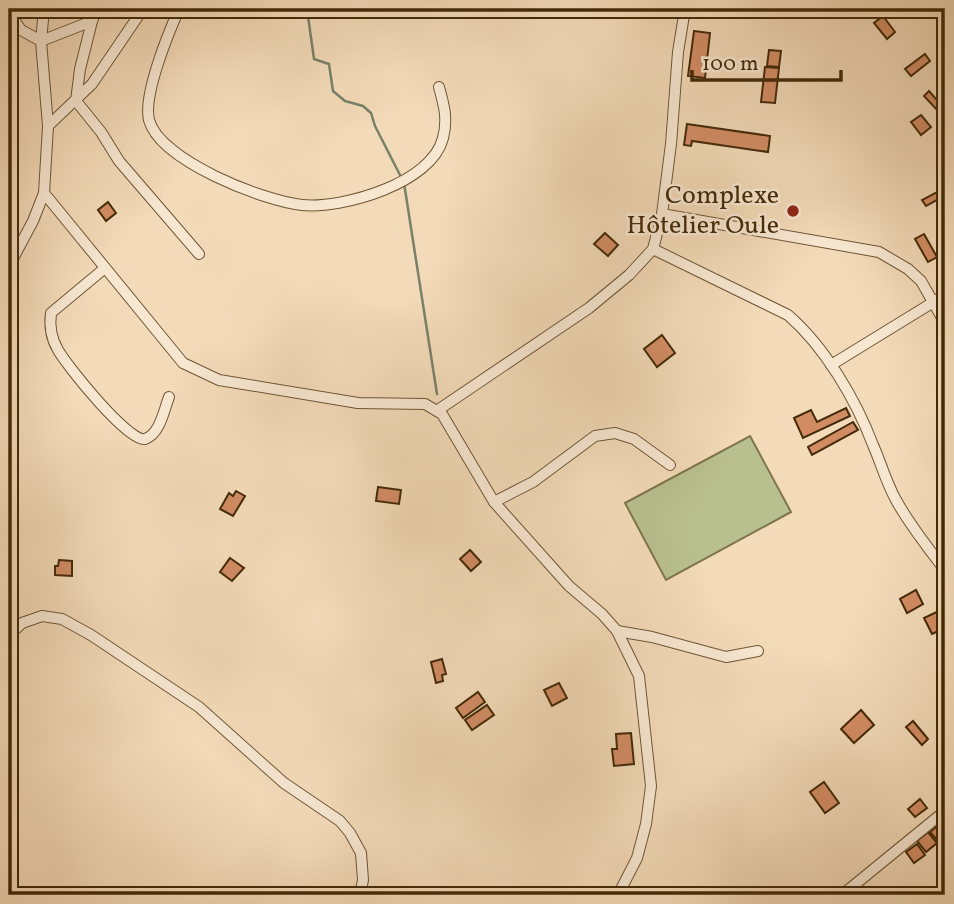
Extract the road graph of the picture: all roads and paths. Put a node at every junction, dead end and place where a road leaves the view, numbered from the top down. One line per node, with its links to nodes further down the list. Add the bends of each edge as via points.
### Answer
1 (44, 9): 8 (street)
2 (97, 9): 7 (street)
3 (143, 9): 10 (street)
4 (179, 9): 9 (street, via 149,96 150,124 162,141 192,165 226,181 303,205 345,203 408,178 431,161 443,141 447,114)
5 (685, 9): 13 (street)
6 (9, 12): 8 (street, via 21,30)
7 (92, 21): 8 (street); 10 (street)
8 (41, 41): 11 (street)
9 (439, 87)
10 (76, 101): 11 (street); 15 (street, via 119,161)
11 (48, 126): 12 (street)
12 (44, 193): 16 (street); 17 (street)
13 (662, 214): 14 (street); 19 (street, via 880,251 921,281)
14 (653, 249): 21 (street, via 788,315); 23 (street, via 589,308)
15 (199, 254)
16 (9, 266)
17 (105, 268): 22 (street, via 51,313 58,351 123,428 139,439 146,439 160,423); 23 (street, via 174,355 219,380 358,403 425,404)
18 (945, 295): 19 (street)
19 (933, 303): 20 (street); 21 (street)
20 (945, 323)
21 (831, 365): 26 (street, via 897,501)
22 (169, 397)
23 (438, 410): 25 (street)
24 (670, 465): 25 (street, via 634,439 615,433 594,436 533,482)
25 (494, 502): 27 (street, via 569,586)
26 (945, 570)
27 (617, 631): 29 (street, via 726,657); 32 (street, via 639,676 651,786 637,858)
28 (9, 635): 31 (street, via 22,623 42,616 62,619 200,707 284,782 340,821 362,853)
29 (758, 651)
30 (945, 811): 33 (street)
31 (360, 895)
32 (618, 895)
33 (842, 895)

